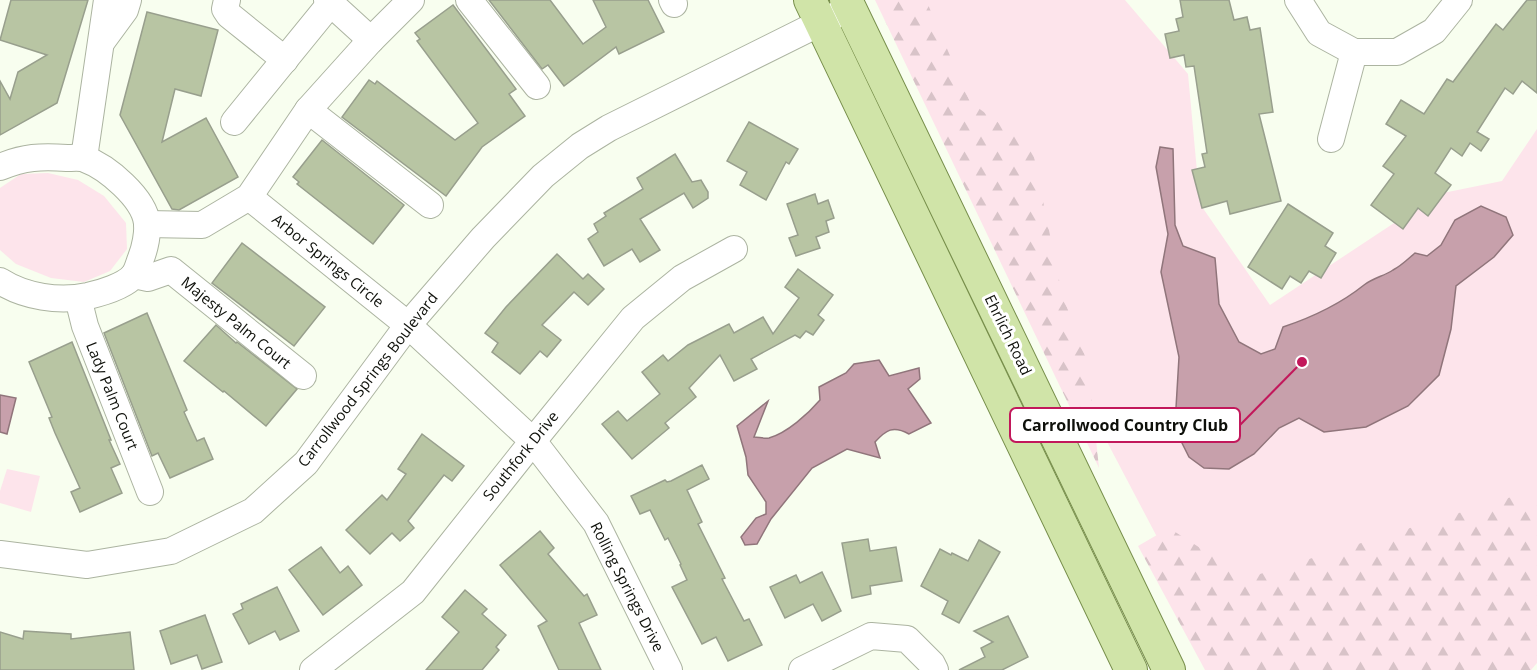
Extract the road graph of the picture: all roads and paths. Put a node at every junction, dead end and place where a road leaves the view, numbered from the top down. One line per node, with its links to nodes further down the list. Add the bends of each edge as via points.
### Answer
1 (107, 0): 12 (street)
2 (128, 0): 12 (street)
3 (227, 0): 14 (street, via 225,9 229,15)
4 (411, 0): 11 (street)
5 (469, 0): 15 (street)
6 (1298, 0): 13 (street, via 1319,33)
7 (1459, 0): 13 (street, via 1434,31 1397,52)
8 (328, 2): 11 (street); 14 (street)
9 (848, 4): 10 (street, Carrollwood Springs Boulevard); 38 (main road, Ehrlich Road)
10 (816, 11): 28 (street, Carrollwood Springs Boulevard, via 580,146 512,207); 37 (main road)
11 (370, 40): 16 (street)
12 (101, 42): 19 (street)
13 (1354, 52): 18 (street)
14 (285, 60): 17 (street)
15 (537, 86)
16 (308, 110): 21 (street); 22 (street)
17 (234, 122)
18 (1331, 139)
19 (84, 158): 20 (street, via 44,156 19,159); 23 (street, via 116,177 139,204)
20 (0, 167)
21 (249, 197): 23 (street, via 202,225); 28 (street, Arbor Springs Circle)
22 (430, 206)
23 (147, 224): 25 (street, via 144,251)
24 (734, 249): 30 (street, Southfork Drive, via 682,278 633,318)
25 (134, 275): 27 (street); 29 (street, Majesty Palm Court, via 148,278 171,270)
26 (0, 281): 27 (street, via 39,297)
27 (78, 298): 31 (street, Lady Palm Court, via 85,326)
28 (408, 325): 30 (street, Rolling Springs Drive); 32 (street, Carrollwood Springs Boulevard, via 306,463 253,511 171,551 87,565)
29 (303, 376)
30 (533, 441): 33 (street, Southfork Drive, via 413,592); 34 (street, Rolling Springs Drive, via 596,523)
31 (150, 492)
32 (0, 554)
33 (313, 670)
34 (669, 670)
35 (802, 670): 36 (street, via 871,636 907,639)
36 (935, 670)
37 (1131, 670)
38 (1169, 670)

